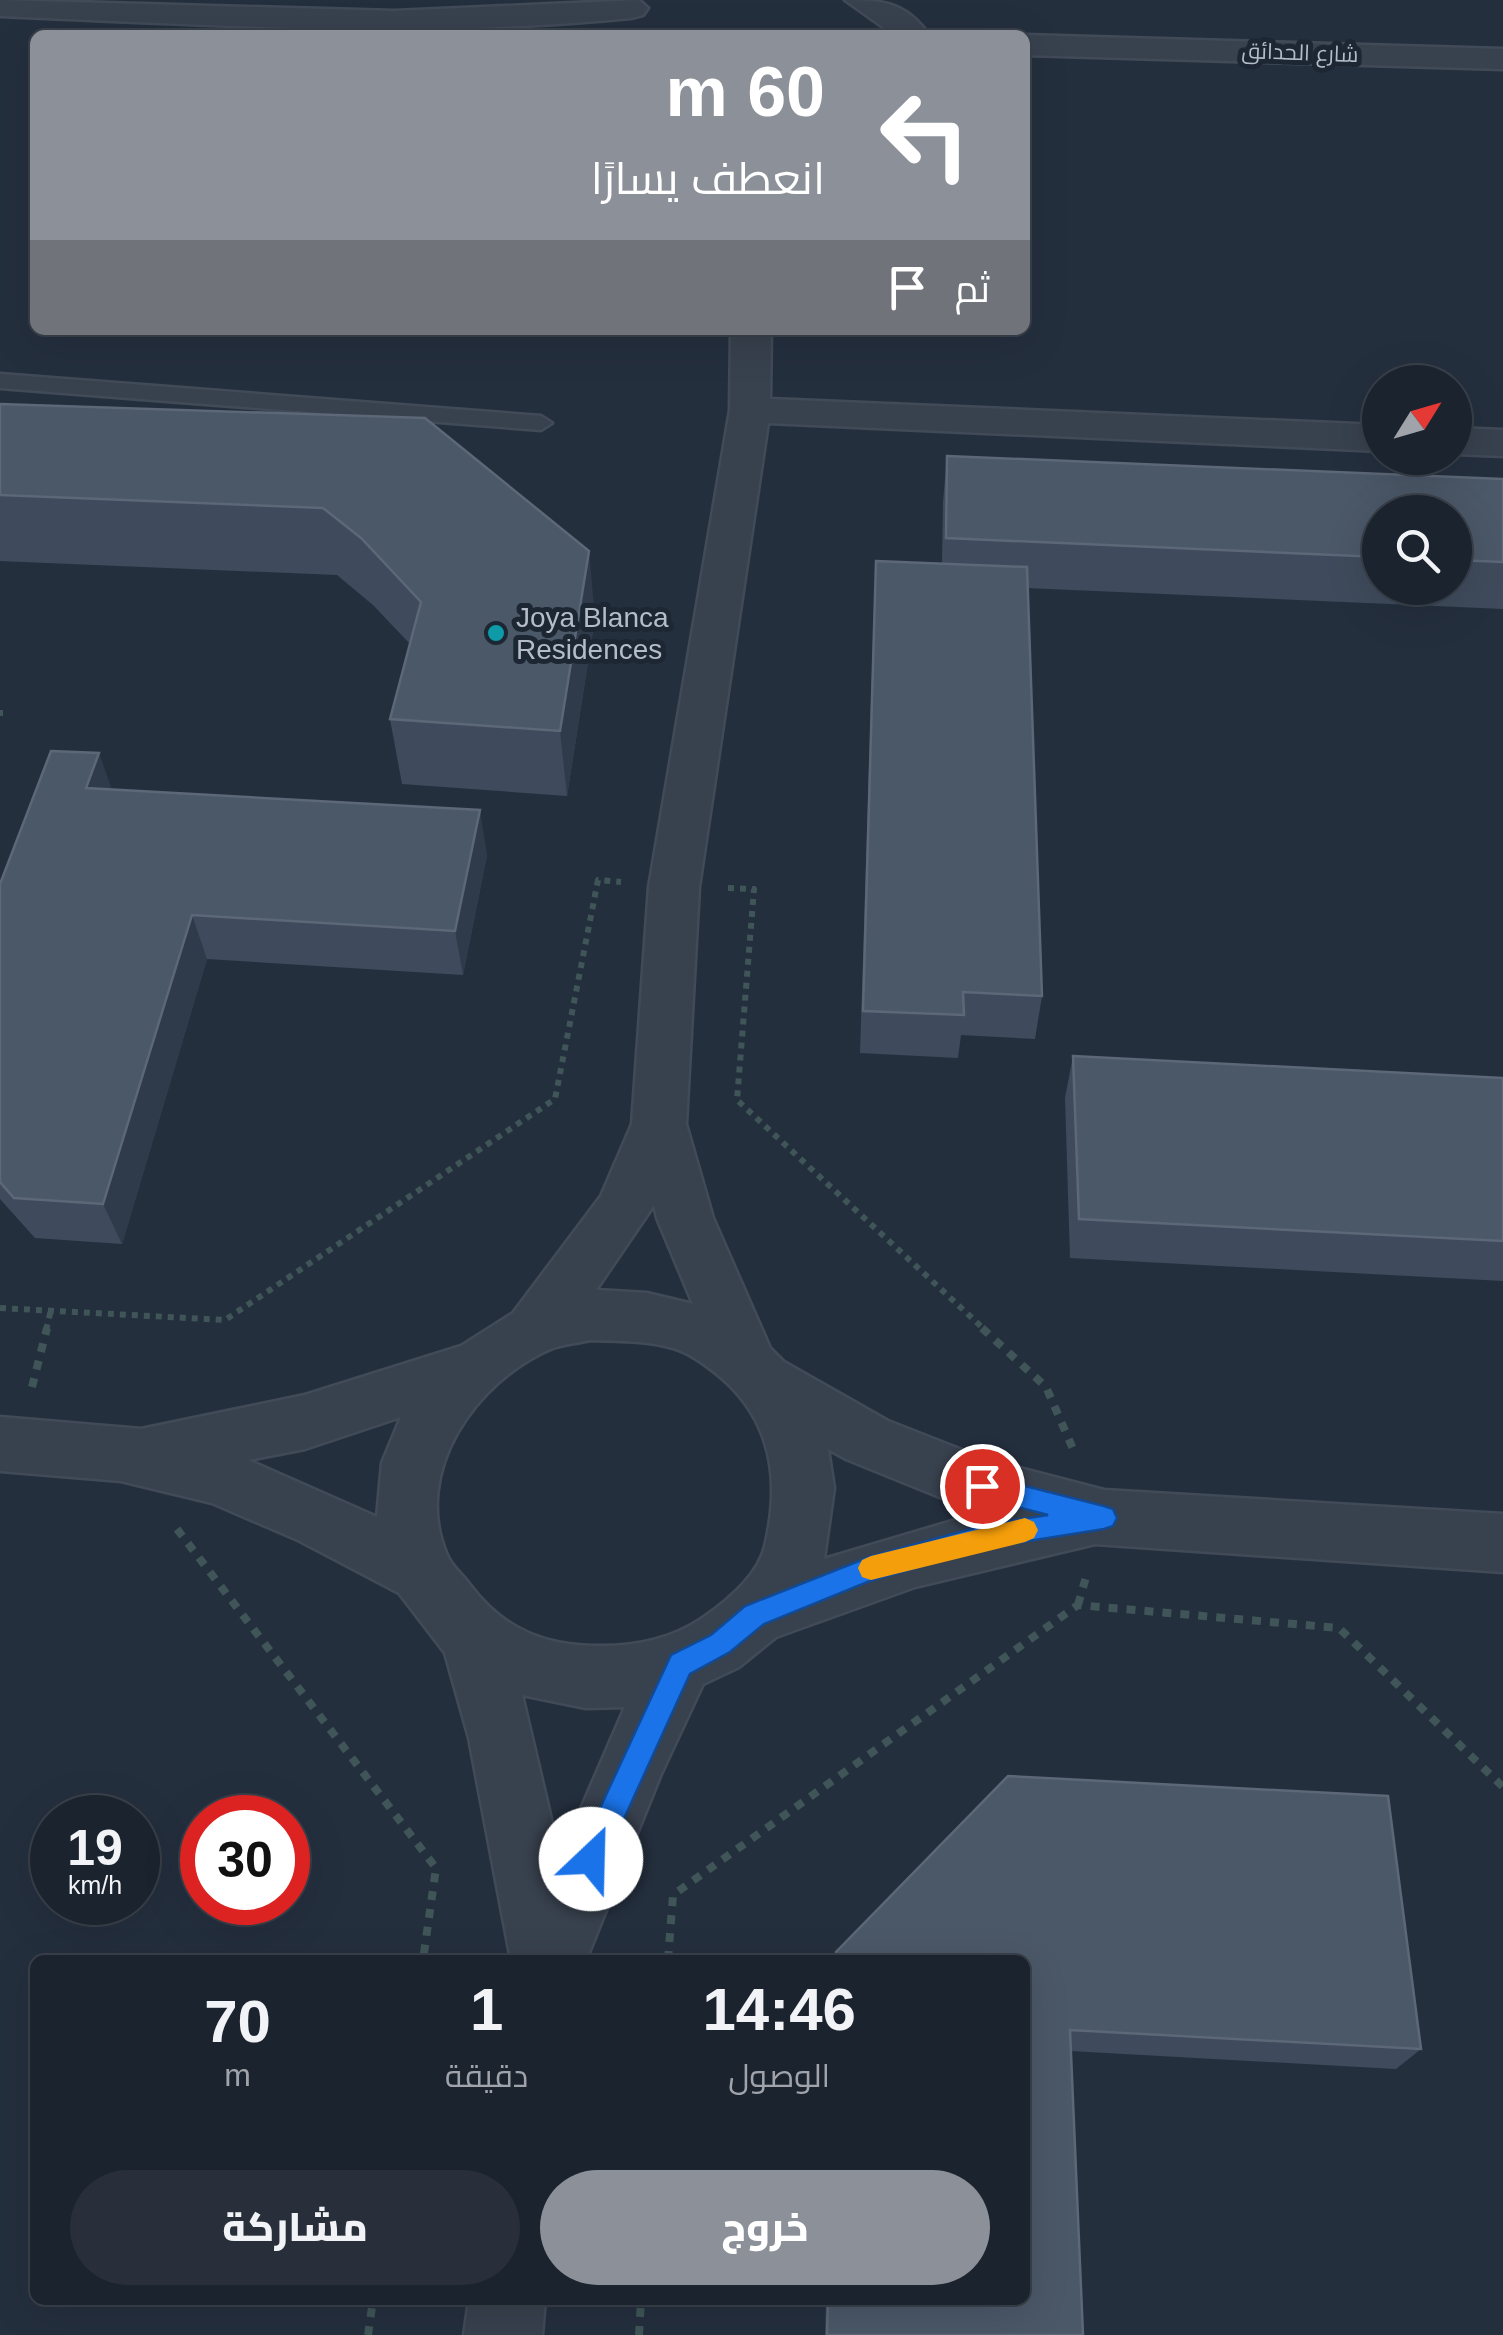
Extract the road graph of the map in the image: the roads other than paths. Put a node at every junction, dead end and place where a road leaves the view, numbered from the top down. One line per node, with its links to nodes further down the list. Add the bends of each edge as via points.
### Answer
1 (861, 0): 5 (street)
2 (638, 4): 4 (street, via 539,17); 7 (street)
3 (0, 6): 4 (street)
4 (404, 20): 6 (street)
5 (906, 28)
6 (467, 30)
7 (604, 30)
8 (1030, 45): 9 (street)
9 (1097, 48): 10 (street); 11 (street, شارع الحدائق)
10 (1030, 57)
11 (1503, 59)
12 (751, 335): 14 (street)
13 (0, 381): 15 (lane)
14 (750, 410): 16 (street); 19 (street, via 674,887)
15 (541, 423)
16 (1362, 437)
17 (1472, 442): 18 (street)
18 (1503, 443)
19 (659, 1124): 20 (street, via 624,1209); 22 (street, via 685,1218)
20 (534, 1329): 21 (street); 22 (street, via 590,1316 646,1317 700,1332)
21 (468, 1369): 24 (street, via 305,1422); 27 (street, via 432,1412 412,1464 408,1519)
22 (756, 1371): 25 (street, via 884,1447 982,1486); 28 (street, via 798,1434 807,1496 794,1559)
23 (0, 1444): 24 (street)
24 (138, 1456): 27 (street, via 277,1502)
25 (1104, 1518): 26 (street); 28 (street, via 985,1536 869,1569)
26 (1503, 1543)
27 (422, 1573): 29 (street)
28 (755, 1615): 30 (street, via 721,1644)
29 (472, 1636): 30 (street, via 518,1662 570,1677 626,1678); 31 (street)
30 (680, 1664): 32 (street)
31 (548, 1955)
32 (551, 1955)
33 (506, 2305): 34 (street)
34 (503, 2335)

